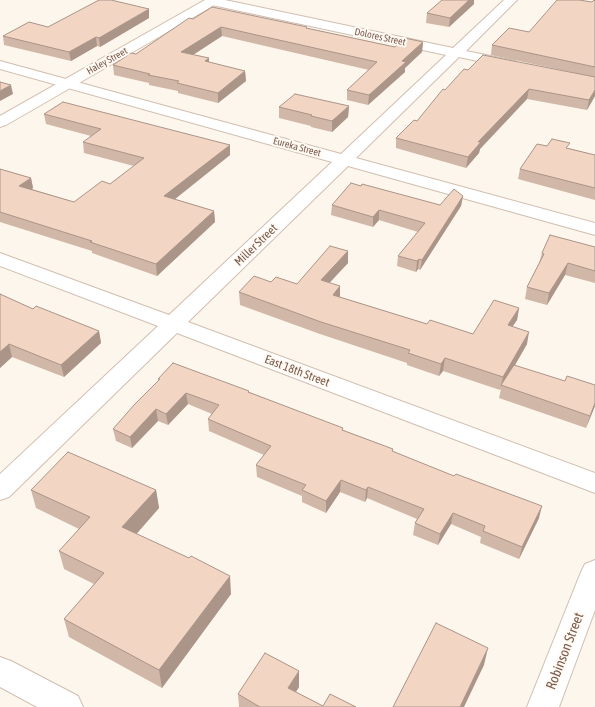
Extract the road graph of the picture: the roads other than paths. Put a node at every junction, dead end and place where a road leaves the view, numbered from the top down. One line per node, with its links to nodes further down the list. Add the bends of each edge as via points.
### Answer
1 (213, 0): 3 (street, Dolores Street); 6 (street, Haley Street)
2 (511, 0): 3 (street, Miller Street)
3 (457, 53): 5 (street, Dolores Street); 8 (street, Miller Street)
4 (0, 65): 6 (street, Eureka Street)
5 (526, 68)
6 (66, 84): 7 (street, Haley Street); 8 (street, Eureka Street)
7 (0, 122)
8 (345, 160): 9 (street, Eureka Street); 11 (street, Miller Street)
9 (595, 229)
10 (0, 259): 11 (street, East 18th Street)
11 (173, 324): 12 (street, East 18th Street); 13 (street, Miller Street)
12 (595, 483)
13 (0, 490)
14 (595, 572): 17 (street, Robinson Street)
15 (0, 671): 16 (street)
16 (67, 707)
17 (543, 707)

